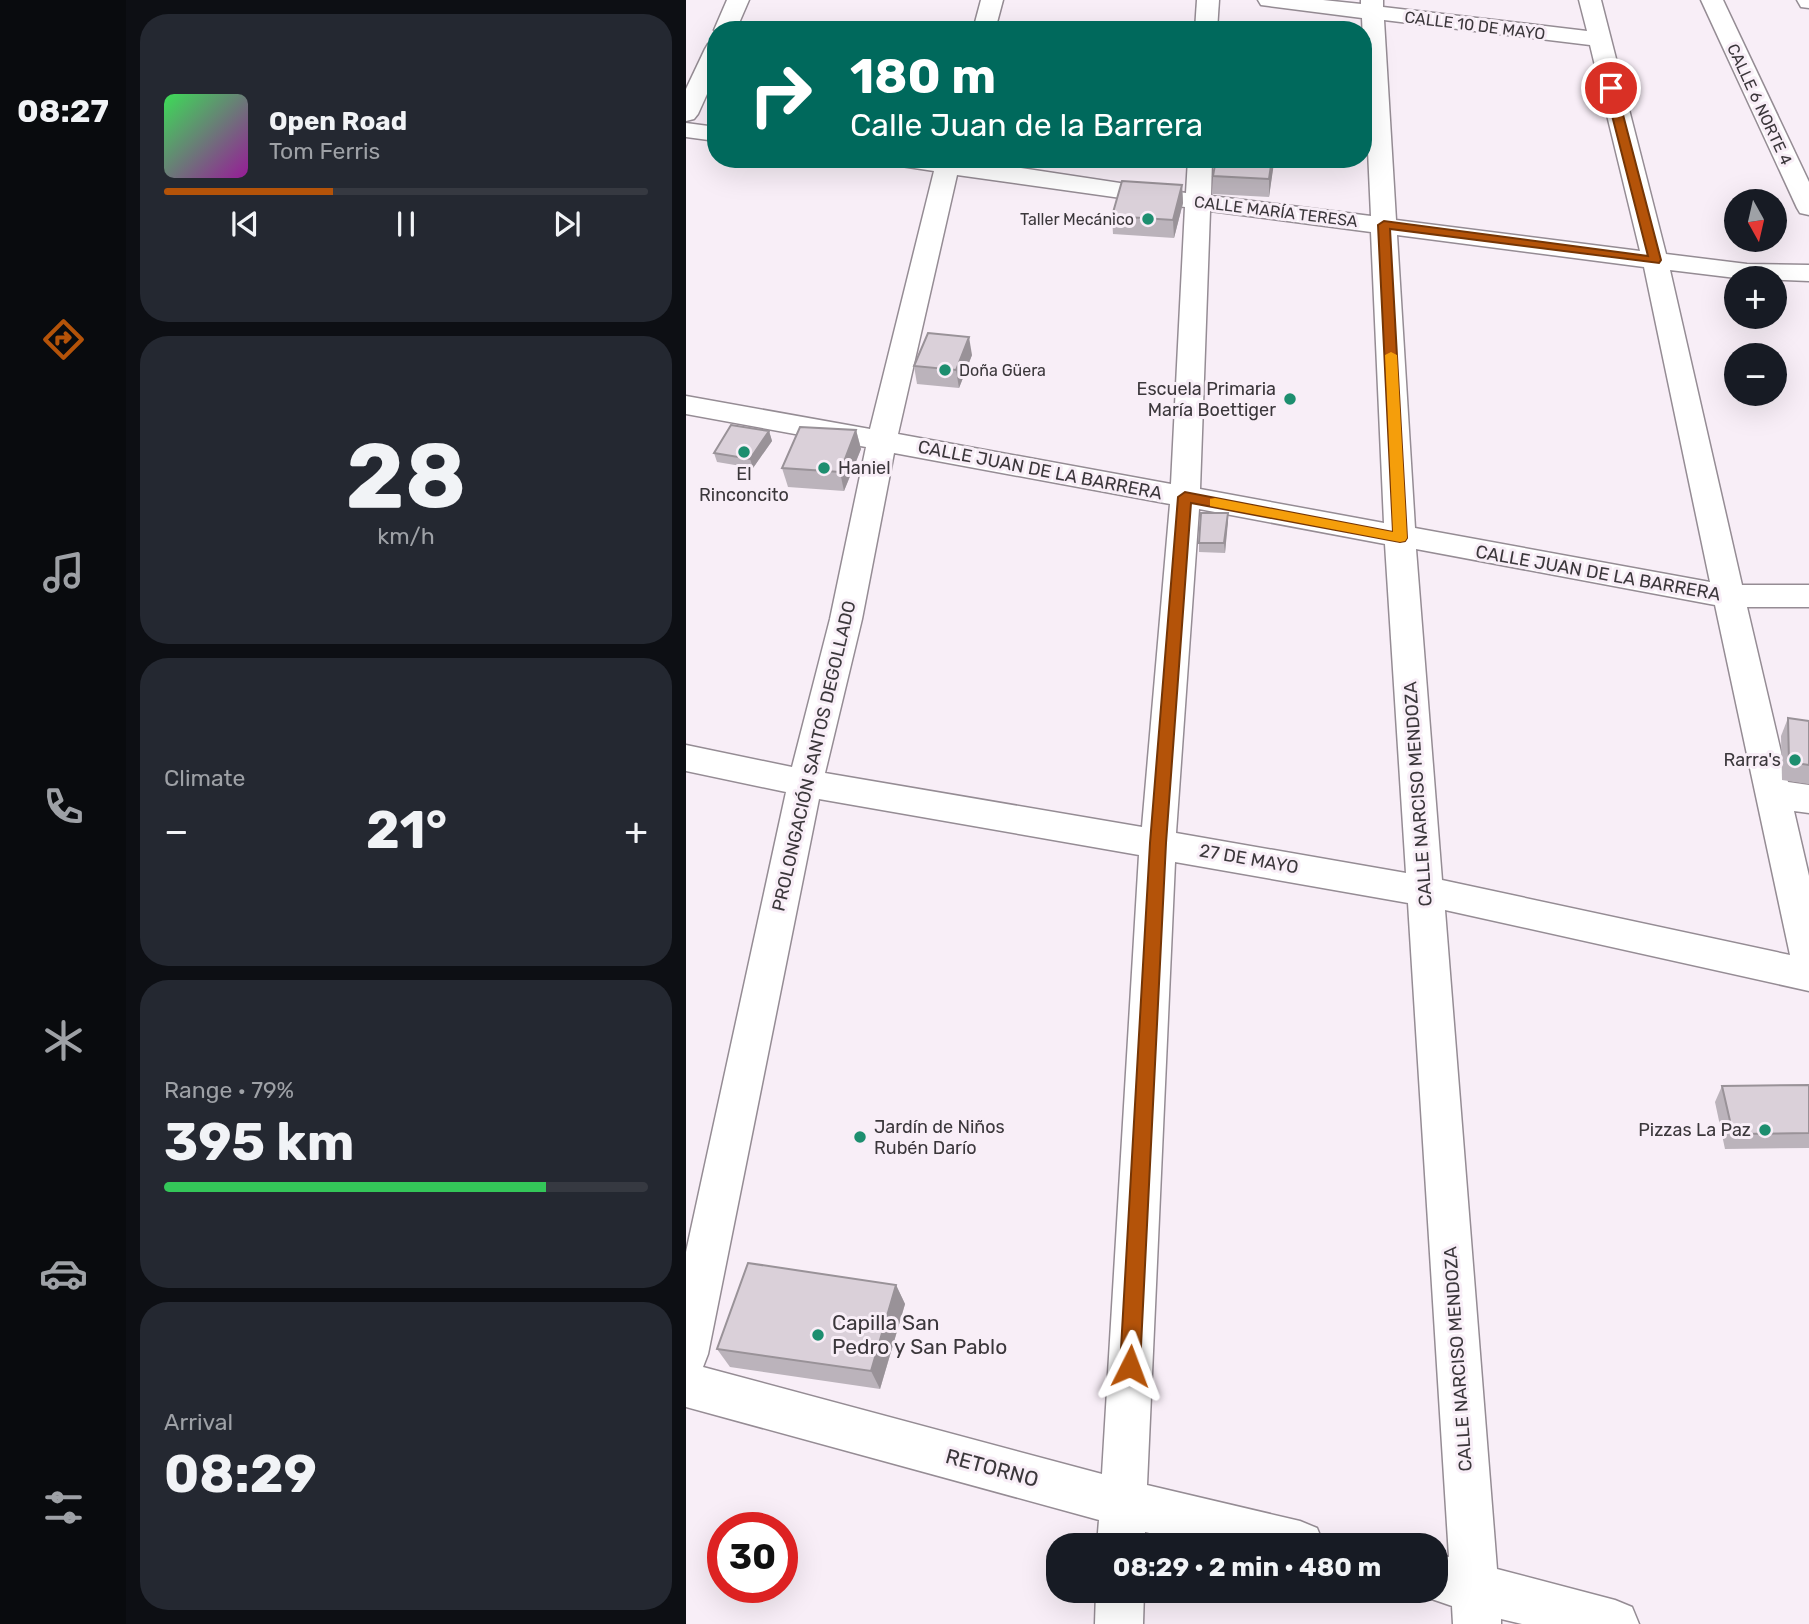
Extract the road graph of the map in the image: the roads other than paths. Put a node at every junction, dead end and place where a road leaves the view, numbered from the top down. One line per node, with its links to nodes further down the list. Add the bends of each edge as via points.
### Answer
1 (738, 0): 8 (street)
2 (992, 0): 9 (street)
3 (1208, 0): 10 (street)
4 (1269, 0): 7 (street, CALLE 10 DE MAYO)
5 (1590, 0): 11 (street)
6 (1712, 0): 20 (street, CALLE 6 NORTE 4)
7 (1372, 6): 11 (street, CALLE 10 DE MAYO); 21 (street, CALLE NARCISO MENDOZA)
8 (729, 21)
9 (986, 21)
10 (1207, 21)
11 (1598, 39): 22 (street)
12 (707, 68): 13 (street)
13 (686, 114)
14 (686, 130): 15 (street)
15 (707, 133)
16 (947, 168): 25 (street, PROLONGACIÓN SANTOS DEGOLLADO)
17 (980, 168): 19 (street, CALLE MARÍA TERESA)
18 (1200, 168): 19 (street)
19 (1199, 202): 21 (street, CALLE MARÍA TERESA); 26 (street)
20 (1809, 208)
21 (1384, 225): 22 (street, CALLE MARÍA TERESA); 27 (street, CALLE NARCISO MENDOZA)
22 (1655, 260): 23 (street, CALLE MARÍA TERESA, via 1747,272); 28 (street)
23 (1809, 273)
24 (686, 405): 25 (street, CALLE JUAN DE LA BARRERA)
25 (882, 441): 26 (street, CALLE JUAN DE LA BARRERA); 31 (street, PROLONGACIÓN SANTOS DEGOLLADO, via 846,619)
26 (1185, 497): 27 (street, CALLE JUAN DE LA BARRERA); 34 (street)
27 (1400, 538): 28 (street, CALLE JUAN DE LA BARRERA); 35 (street, CALLE NARCISO MENDOZA)
28 (1728, 596): 29 (street, CALLE JUAN DE LA BARRERA); 32 (street)
29 (1809, 596)
30 (686, 758): 31 (street, 27 DE MAYO)
31 (805, 783): 34 (street, 27 DE MAYO); 38 (street, PROLONGACIÓN SANTOS DEGOLLADO)
32 (1773, 794): 33 (street); 36 (street)
33 (1809, 799)
34 (1158, 843): 35 (street, 27 DE MAYO); 40 (street)
35 (1425, 891): 37 (street, 27 DE MAYO); 42 (street, CALLE NARCISO MENDOZA)
36 (1809, 958)
37 (1809, 975)
38 (686, 1354)
39 (686, 1385): 40 (street, RETORNO)
40 (1122, 1524): 41 (street, RETORNO)
41 (1198, 1533)
42 (1463, 1596): 45 (street)
43 (1119, 1603): 44 (street)
44 (1118, 1624)
45 (1615, 1624)

